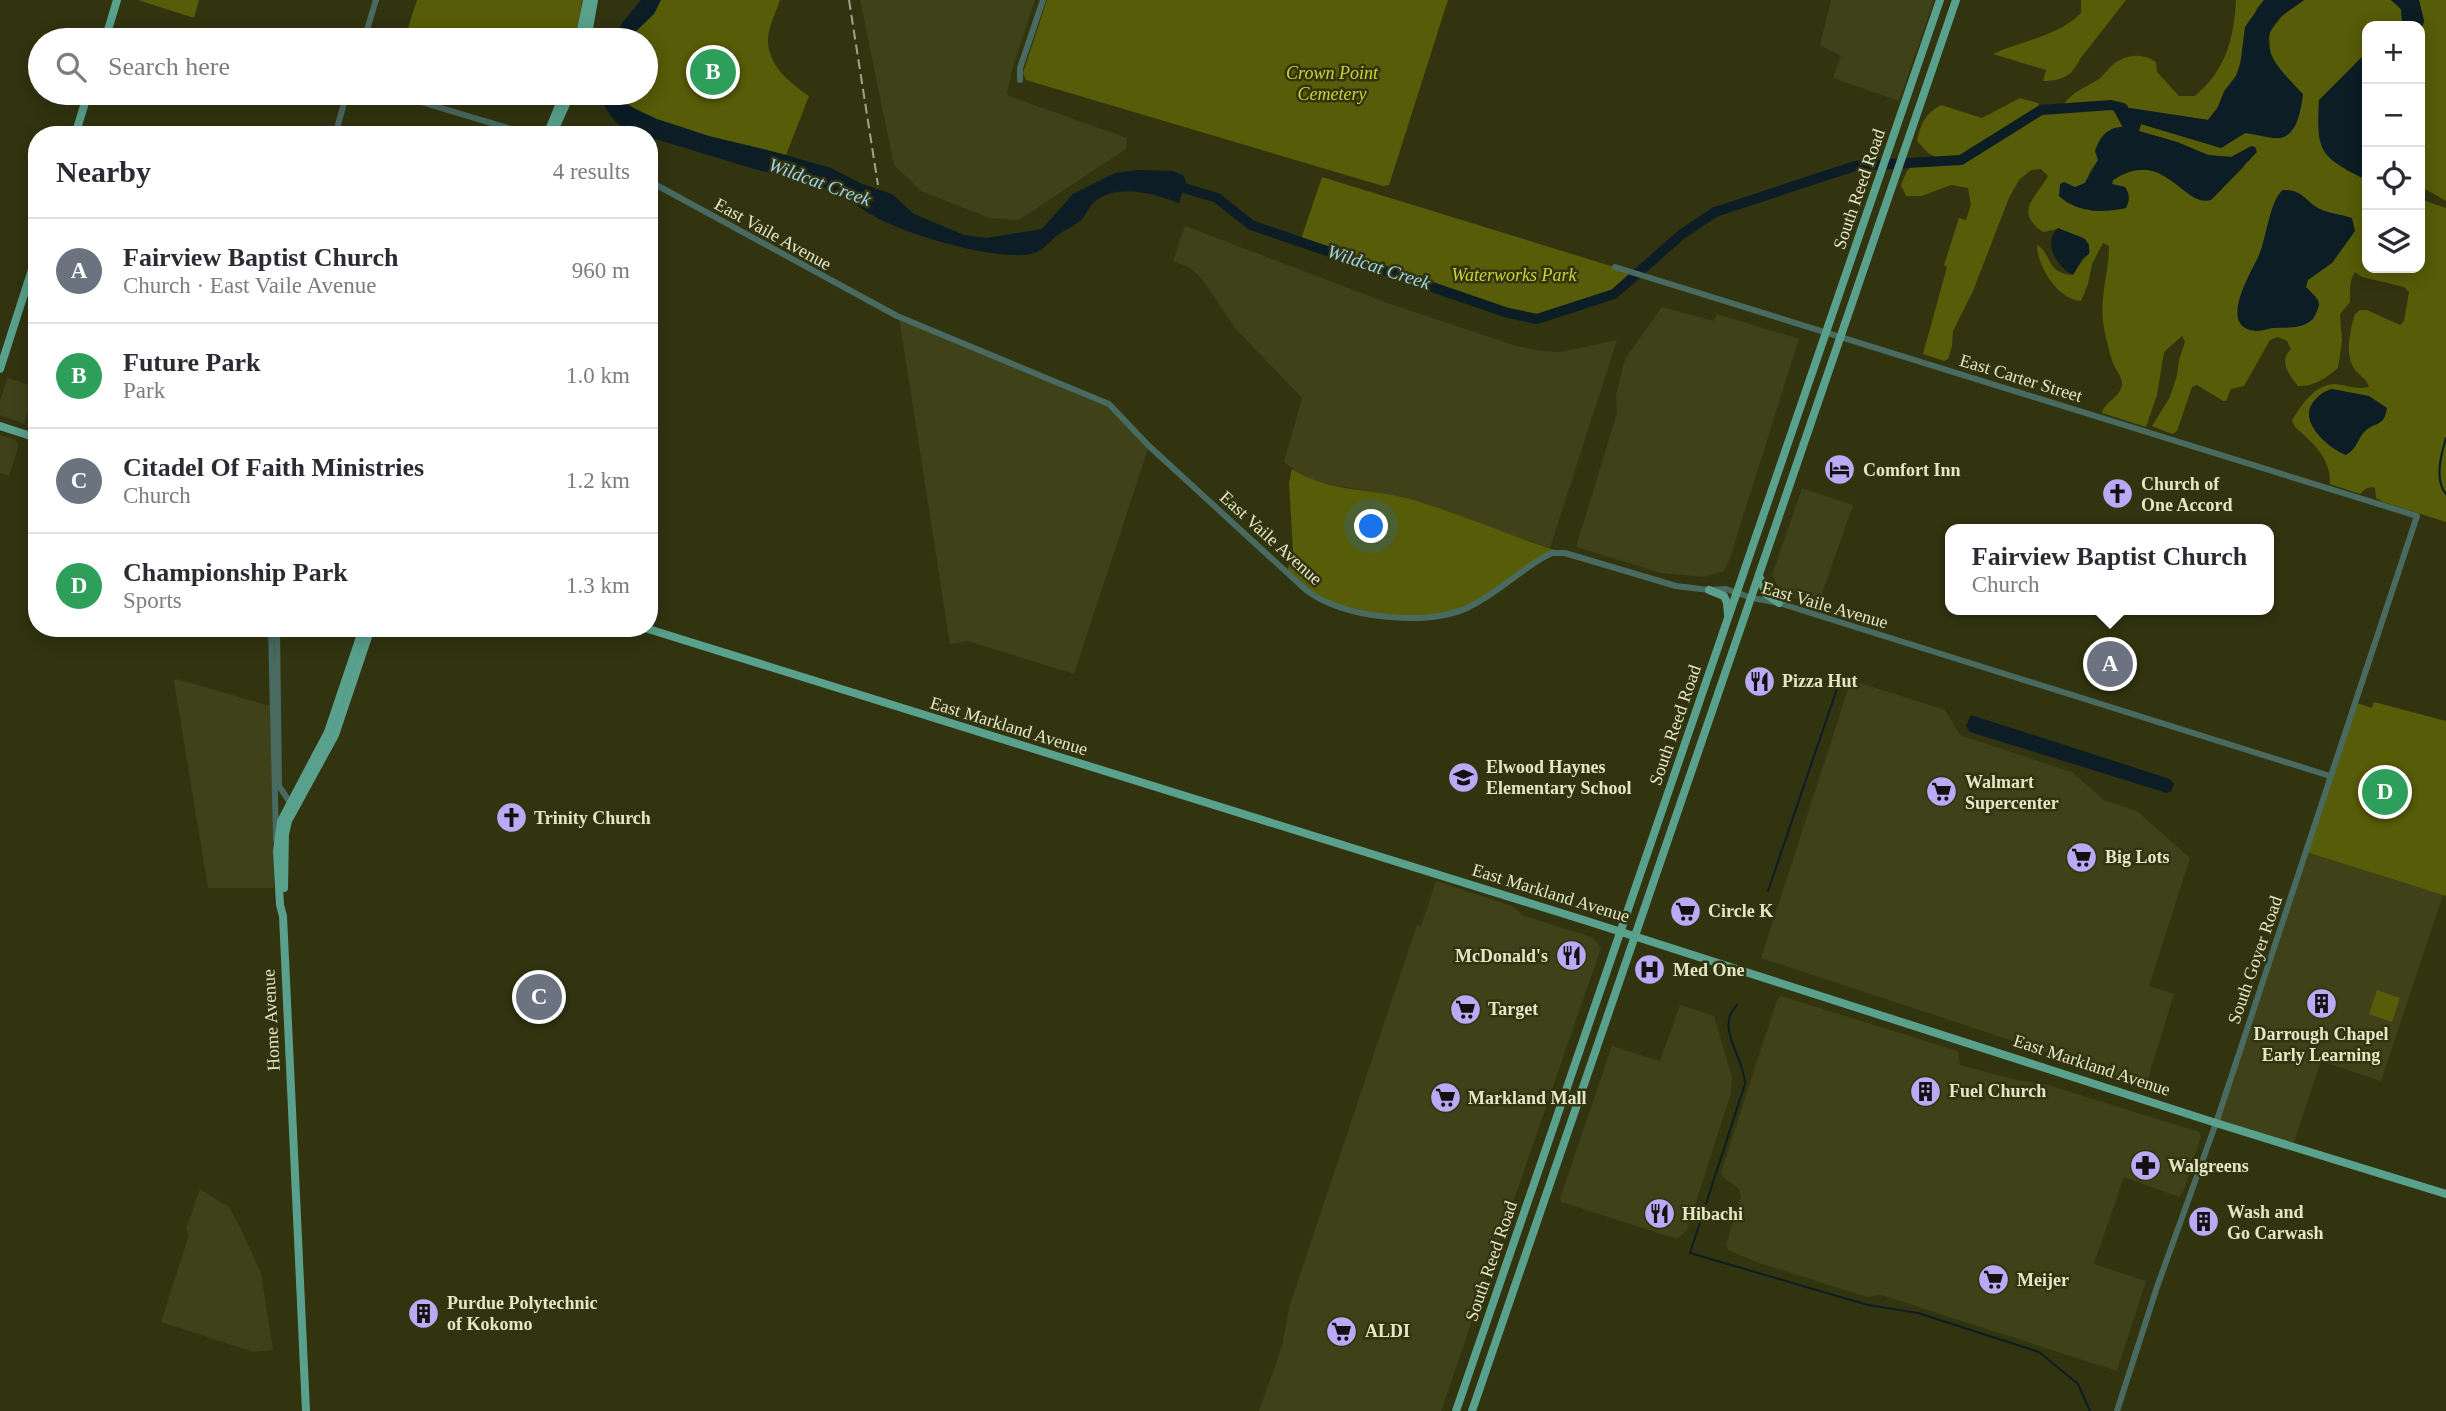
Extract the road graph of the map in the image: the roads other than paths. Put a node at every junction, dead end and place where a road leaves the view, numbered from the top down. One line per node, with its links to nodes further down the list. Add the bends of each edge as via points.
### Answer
1 (117, 0): 8 (main road)
2 (376, 0): 9 (street)
3 (587, 0): 10 (main road)
4 (594, 0): 11 (main road)
5 (1043, 0): 12 (street)
6 (1940, 0): 26 (main road, South Reed Road)
7 (1956, 0): 27 (main road, South Reed Road)
8 (109, 28)
9 (367, 28)
10 (581, 28)
11 (589, 28)
12 (1020, 80)
13 (84, 105): 18 (main road)
14 (344, 105): 19 (street)
15 (431, 105): 20 (street)
16 (559, 105): 21 (main road)
17 (566, 105): 22 (main road)
18 (78, 126)
19 (338, 126)
20 (501, 126)
21 (551, 126)
22 (556, 126)
23 (658, 186): 33 (street, East Vaile Avenue, via 897,316 1109,404 1177,472 1321,601 1372,614 1442,615 1467,608 1552,553 1676,586)
24 (1615, 267): 26 (street, East Carter Street)
25 (28, 282): 28 (main road)
26 (1825, 334): 27 (street, East Carter Street); 34 (main road, South Reed Road)
27 (1840, 338): 31 (street, East Carter Street); 32 (main road, South Reed Road)
28 (0, 369)
29 (0, 426): 30 (main road)
30 (28, 435)
31 (2417, 516): 43 (street, South Goyer Road)
32 (1759, 576): 35 (main road, South Reed Road); 36 (main road, via 1766,594)
33 (1709, 590): 34 (street, East Vaile Avenue); 37 (main road, via 1724,596)
34 (1737, 592): 35 (street, East Vaile Avenue); 37 (main road, South Reed Road)
35 (1752, 598): 36 (street, East Vaile Avenue); 48 (main road, South Reed Road)
36 (1779, 603): 43 (street, East Vaile Avenue)
37 (1727, 621): 47 (main road, South Reed Road)
38 (658, 632): 47 (main road, East Markland Avenue)
39 (271, 637): 45 (street, Home Avenue)
40 (277, 637): 44 (street, via 279,786)
41 (360, 637): 44 (main road, via 328,732)
42 (368, 637): 44 (main road, via 335,735)
43 (2330, 776): 49 (street, South Goyer Road)
44 (291, 805): 45 (main road, via 281,821); 46 (main road, via 285,834)
45 (277, 851): 46 (main road, Home Avenue)
46 (283, 916): 51 (main road, Home Avenue)
47 (1620, 931): 48 (main road, East Markland Avenue); 52 (main road, South Reed Road)
48 (1635, 936): 49 (main road, East Markland Avenue); 53 (main road, South Reed Road)
49 (2216, 1123): 50 (main road, East Markland Avenue); 54 (street, South Goyer Road)
50 (2446, 1194)
51 (306, 1411)
52 (1456, 1411)
53 (1472, 1411)
54 (2117, 1411)

